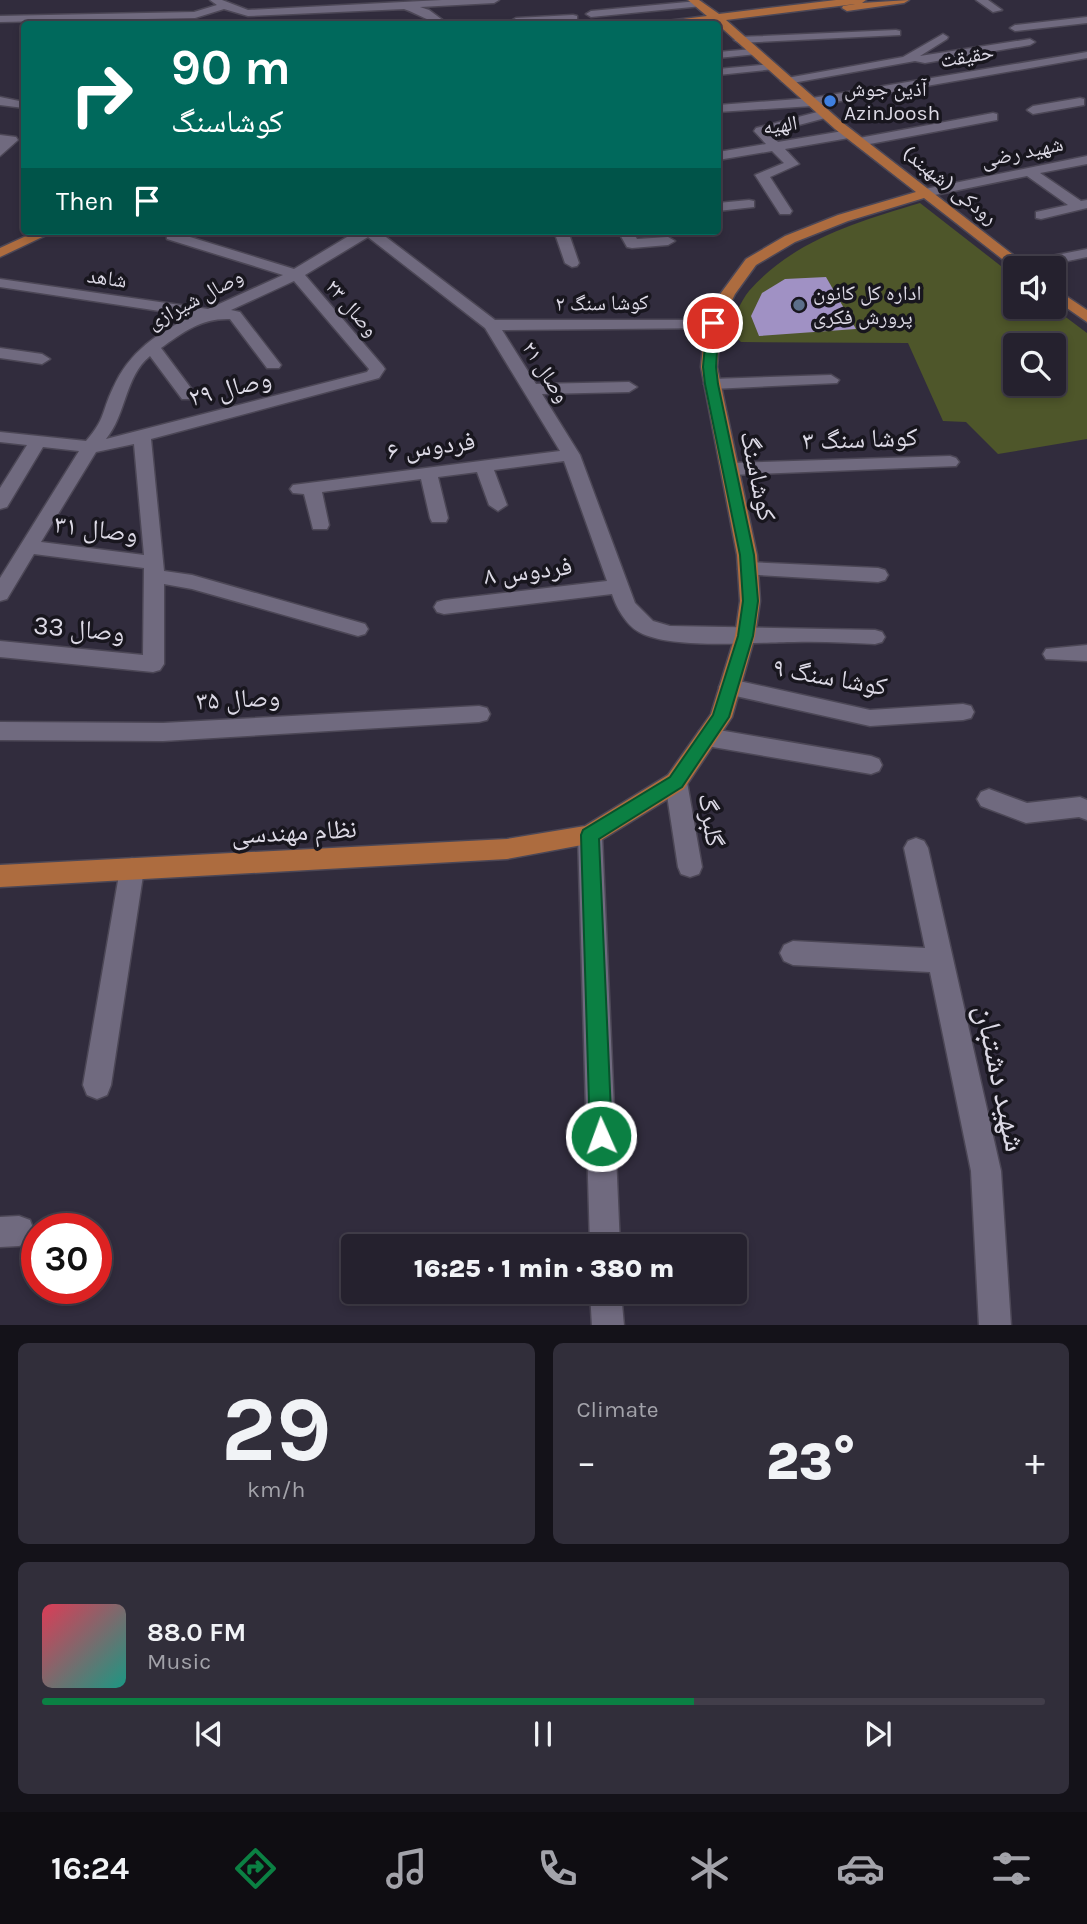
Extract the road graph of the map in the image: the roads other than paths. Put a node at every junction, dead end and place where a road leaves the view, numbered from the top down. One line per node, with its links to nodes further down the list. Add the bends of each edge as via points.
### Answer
1 (494, 0): 7 (street)
2 (861, 0): 22 (main road)
3 (904, 0): 23 (main road)
4 (981, 0): 9 (street, via 997,10)
5 (696, 2): 11 (street); 21 (main road, رودکی (شهبند))
6 (220, 3): 10 (street); 14 (street)
7 (404, 6): 8 (street); 19 (street)
8 (296, 12): 10 (street); 18 (street)
9 (982, 12)
10 (248, 13): 17 (street)
11 (592, 14)
12 (573, 18): 20 (street, via 533,15)
13 (0, 19): 16 (street, via 41,14)
14 (192, 20): 16 (street)
15 (1087, 20): 25 (street)
16 (65, 21)
17 (244, 21)
18 (300, 21)
19 (438, 21)
20 (516, 21)
21 (718, 21)
22 (721, 23)
23 (721, 23)
24 (721, 24): 28 (main road, رودکی (شهبند))
25 (1015, 28)
26 (896, 33): 28 (street)
27 (943, 37): 33 (street)
28 (739, 40): 30 (main road, رودکی (شهبند))
29 (1030, 42): 33 (street)
30 (753, 51): 31 (street); 34 (main road, رودکی (شهبند))
31 (721, 55)
32 (1087, 55): 37 (street, حقیقت)
33 (905, 60): 36 (street)
34 (771, 67): 35 (street); 36 (main road, رودکی (شهبند))
35 (721, 72)
36 (787, 81): 37 (main road, رودکی (شهبند))
37 (812, 102): 40 (street, حقیقت); 43 (main road, رودکی (شهبند))
38 (1085, 102): 41 (street)
39 (12, 103): 42 (street)
40 (721, 109)
41 (1033, 110)
42 (0, 113)
43 (825, 114): 45 (main road, رودکی (شهبند)); 47 (street, via 760,131)
44 (993, 117): 45 (street, الهیه)
45 (854, 138): 47 (street, الهیه); 52 (main road, رودکی (شهبند))
46 (0, 139): 48 (street, via 12,140)
47 (776, 147): 49 (street, الهیه); 56 (street, via 793,164 762,175)
48 (0, 152)
49 (721, 156)
50 (1087, 160): 51 (street, شهید رضی)
51 (1029, 172): 52 (street, شهید رضی); 54 (street)
52 (925, 193): 69 (main road, رودکی (شهبند)); 77 (main road, کوشاسنگ, via 790,239 751,262)
53 (749, 204): 55 (street)
54 (1083, 205): 57 (street)
55 (721, 207)
56 (785, 211)
57 (1041, 215)
58 (21, 231): 65 (main road)
59 (39, 235): 67 (main road)
60 (361, 235): 72 (street, وصال شیرازی)
61 (373, 235): 78 (street, وصال ۲۱)
62 (563, 235): 71 (street)
63 (172, 236): 72 (street)
64 (628, 238): 66 (street)
65 (0, 241)
66 (668, 241)
67 (0, 253)
68 (1087, 253): 70 (street)
69 (1008, 256)
70 (1066, 258)
71 (572, 263)
72 (296, 274): 75 (street, وصال شیرازی); 83 (street, وصال ۲۳)
73 (0, 283): 75 (street, شاهد)
74 (1066, 301): 76 (main road)
75 (208, 314): 79 (street, وصال شیرازی); 82 (street, شاهد, via 235,315)
76 (1087, 317)
77 (713, 323): 78 (street, کوشا سنگ ۲); 85 (main road, کوشاسنگ)
78 (491, 325): 87 (street, وصال ۲۱)
79 (152, 347): 88 (street); 92 (street, وصال شیرازی, via 140,356 121,388 110,424)
80 (0, 353): 81 (street)
81 (42, 359)
82 (273, 365)
83 (377, 369): 89 (street, وصال ۲۹, via 368,378)
84 (831, 380): 85 (street)
85 (712, 384): 96 (main road, کوشاسنگ)
86 (629, 387): 87 (street)
87 (532, 389): 93 (street, وصال ۲۱)
88 (187, 395)
89 (142, 435): 92 (street, وصال ۲۹); 103 (street)
90 (0, 437): 91 (street, وصال ۲۹)
91 (37, 443): 92 (street, وصال ۲۹); 98 (street)
92 (90, 447): 102 (street, وصال شیرازی)
93 (571, 454): 95 (street, فردوس ۶); 106 (street, وصال ۲۱)
94 (950, 462): 96 (street, کوشا سنگ ۳)
95 (483, 466): 97 (street, فردوس ۶); 99 (street)
96 (730, 469): 104 (main road, کوشاسنگ)
97 (428, 472): 100 (street); 101 (street, فردوس ۶, via 305,488)
98 (0, 503)
99 (498, 505)
100 (439, 518)
101 (320, 525)
102 (30, 547): 103 (street, وصال ۳۱); 107 (street, وصال شیرازی)
103 (154, 569): 109 (street, وصال ۳۱); 112 (street, وصال 33, via 153,664)
104 (748, 569): 105 (street); 110 (main road, کوشاسنگ)
105 (878, 575)
106 (619, 586): 108 (street, فردوس ۸); 110 (street, وصال ۲۱, via 626,606 646,627 670,633)
107 (0, 594)
108 (444, 607)
109 (358, 629)
110 (745, 636): 111 (street); 115 (main road, کوشاسنگ)
111 (875, 637)
112 (0, 649)
113 (1087, 653): 114 (street)
114 (1053, 654)
115 (730, 687): 116 (street, کوشا سنگ ۹, via 870,718); 119 (main road, کوشاسنگ, via 721,717)
116 (963, 712)
117 (479, 714): 118 (street, وصال ۳۵, via 156,732)
118 (0, 731)
119 (707, 737): 120 (street); 121 (main road, کوشاسنگ)
120 (872, 765)
121 (676, 782): 124 (main road, کوشاسنگ); 126 (street, گلبرگ)
122 (989, 799): 123 (street, via 1026,813)
123 (1087, 810)
124 (590, 835): 127 (main road, نظام مهندسی, via 507,849); 132 (street)
125 (916, 848): 130 (street, شهید دشتبان)
126 (690, 867)
127 (132, 869): 128 (main road, نظام مهندسی); 131 (street)
128 (0, 876)
129 (793, 953): 130 (street)
130 (940, 961): 135 (street, شهید دشتبان, via 986,1171)
131 (97, 1085)
132 (605, 1234)
133 (607, 1304): 134 (street)
134 (608, 1325)
135 (995, 1325)

